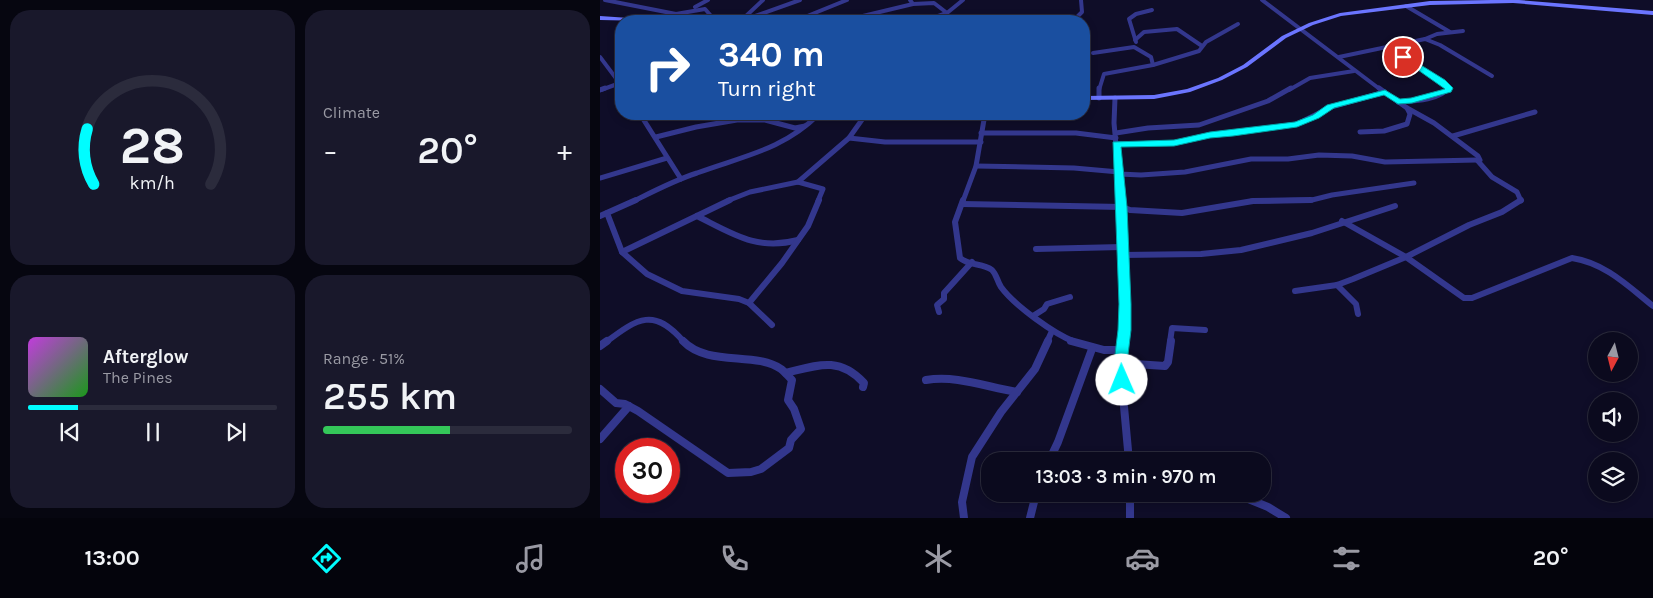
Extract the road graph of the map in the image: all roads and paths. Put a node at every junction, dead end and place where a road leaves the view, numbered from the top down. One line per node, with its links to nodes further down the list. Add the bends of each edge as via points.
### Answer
1 (605, 0): 13 (street, via 676,14)
2 (708, 0): 13 (street)
3 (763, 0): 17 (street)
4 (800, 0): 18 (street)
5 (847, 0): 19 (street)
6 (910, 0): 10 (street)
7 (962, 0): 14 (street)
8 (1081, 0): 22 (street, via 1082,12)
9 (1262, 0): 26 (street)
10 (914, 4): 14 (street, via 934,3); 20 (street)
11 (1406, 6): 15 (street, via 1513,1); 26 (street, via 1331,17); 28 (street)
12 (1152, 10): 30 (street, via 1129,19)
13 (685, 12): 16 (street, via 705,9)
14 (947, 13): 21 (street)
15 (1653, 13)
16 (710, 15)
17 (749, 15)
18 (759, 15)
19 (810, 15)
20 (867, 15)
21 (941, 15)
22 (1079, 15)
23 (600, 18): 24 (street)
24 (615, 19)
25 (1238, 24): 31 (street)
26 (1300, 30): 36 (street); 47 (street, via 1275,42 1257,59 1205,86 1169,95)
27 (1463, 31): 28 (street)
28 (1450, 32): 29 (street)
29 (1425, 39): 32 (street); 41 (street)
30 (1135, 40): 31 (street, via 1144,32 1180,29); 33 (street)
31 (1202, 46): 38 (street, via 1199,51)
32 (1387, 46): 36 (street); 48 (street, via 1449,88 1445,93)
33 (1138, 48): 34 (street, via 1130,46); 38 (street, via 1153,59)
34 (1093, 53)
35 (600, 57): 37 (street)
36 (1339, 57): 39 (street)
37 (603, 65): 40 (street)
38 (1153, 65): 46 (street, via 1104,74)
39 (1354, 71): 44 (street); 61 (street, via 1310,78 1268,101 1199,124 1148,128)
40 (615, 76)
41 (1492, 76)
42 (615, 83): 43 (street)
43 (600, 90)
44 (1385, 92): 48 (street); 61 (street, via 1330,107 1297,124 1174,143)
45 (1090, 98): 46 (street)
46 (1099, 98): 47 (street)
47 (1115, 98): 61 (street)
48 (1398, 102): 49 (street)
49 (1407, 108): 56 (street, via 1410,114 1407,124 1381,131); 58 (street)
50 (1535, 112): 58 (street)
51 (644, 120): 59 (street)
52 (813, 120): 55 (street)
53 (862, 120): 60 (street)
54 (983, 120): 57 (street)
55 (808, 125): 59 (street, via 789,128 766,120 708,123); 68 (street, via 787,140 768,148)
56 (1360, 132)
57 (982, 133): 61 (street, via 1076,133); 62 (street)
58 (1453, 136): 64 (street, via 1478,156 1480,160)
59 (656, 137): 63 (street)
60 (848, 138): 62 (street, via 885,142); 69 (street)
61 (1116, 138): 66 (street)
62 (981, 142): 65 (street)
63 (667, 158): 67 (street); 68 (street)
64 (1477, 160): 66 (street, via 1392,162 1319,155 1252,159 1185,172); 82 (street, via 1492,177 1517,192 1522,201)
65 (976, 166): 66 (street, via 1074,168); 71 (street)
66 (1119, 173): 73 (street)
67 (600, 178)
68 (681, 178): 74 (street)
69 (798, 182): 75 (street, via 750,192); 77 (street, via 824,190 815,213)
70 (1414, 183): 73 (street, via 1312,200 1253,201 1182,214)
71 (962, 204): 73 (street); 83 (street, via 955,222 960,258)
72 (1395, 206): 76 (street)
73 (1122, 207): 78 (street)
74 (603, 214): 80 (street)
75 (697, 216): 77 (street, via 755,244 780,246); 80 (street)
76 (1342, 221): 81 (street, via 1339,225 1305,236 1245,249); 82 (street)
77 (798, 240): 87 (street)
78 (1122, 247): 79 (street); 81 (street)
79 (1036, 249)
80 (622, 252): 87 (street, via 664,284 682,291)
81 (1122, 255): 97 (street, via 1125,313)
82 (1406, 257): 84 (street); 88 (street, via 1455,294 1468,299 1562,261 1586,259 1599,265)
83 (972, 262): 89 (street, via 944,293 944,299 937,304); 91 (street, via 995,273 1003,290)
84 (1337, 284): 85 (street); 90 (street, via 1356,304)
85 (1295, 291)
86 (1070, 297): 91 (street, via 1047,304)
87 (749, 303): 92 (street)
88 (1653, 306)
89 (939, 312)
90 (1358, 314)
91 (1033, 316): 94 (street)
92 (772, 325)
93 (1205, 330): 98 (street, via 1172,328 1166,366)
94 (1052, 331): 96 (street); 103 (street, via 1035,369)
95 (600, 346): 99 (street, via 634,321 653,320 669,326 696,351 772,364)
96 (1092, 348): 97 (street); 106 (street)
97 (1122, 350): 98 (street)
98 (1120, 363): 107 (street)
99 (786, 373): 101 (street, via 827,363 857,374); 104 (street, via 792,380 788,400 801,429 789,448 751,472 728,473)
100 (926, 380): 103 (street, via 961,380)
101 (863, 386)
102 (600, 388): 104 (street, via 616,403)
103 (1017, 392): 111 (street, via 972,457 962,502)
104 (629, 406): 105 (street)
105 (600, 439)
106 (1052, 452)
107 (1128, 452)
108 (1034, 502): 112 (street)
109 (1130, 502): 113 (street)
110 (1256, 502): 114 (street)
111 (964, 518)
112 (1030, 518)
113 (1130, 518)
114 (1286, 518)

